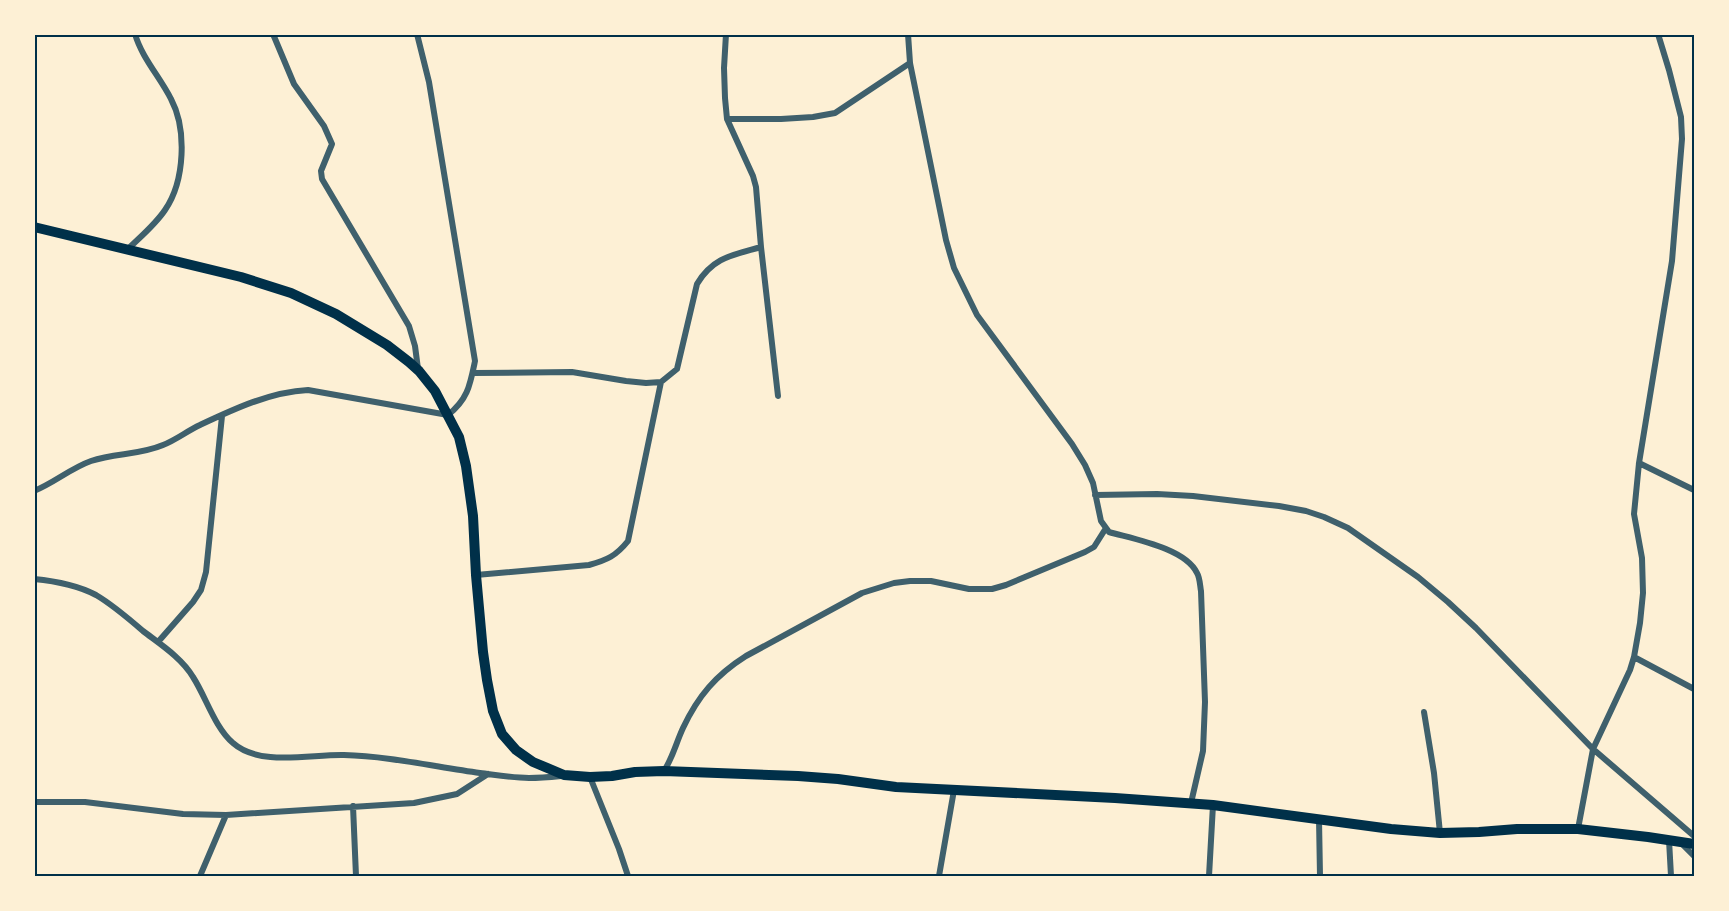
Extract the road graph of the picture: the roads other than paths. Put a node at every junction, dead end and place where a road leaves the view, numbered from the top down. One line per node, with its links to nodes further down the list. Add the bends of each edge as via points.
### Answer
1 (135, 34): 11 (street, via 178,113 183,137 178,179 170,201 156,222)
2 (273, 34): 12 (street, via 294,84 332,144 321,171 322,179 409,326)
3 (417, 34): 13 (street, via 429,82 472,337)
4 (726, 34): 8 (street)
5 (908, 34): 7 (street)
6 (1658, 34): 18 (street, via 1681,117 1682,139 1672,261)
7 (910, 63): 8 (street, via 835,113); 21 (street, via 954,268 977,315 1072,444 1093,483)
8 (728, 119): 10 (street, via 755,182)
9 (34, 227): 11 (highway)
10 (760, 247): 14 (street, via 723,259 704,272 697,284 676,369); 15 (street)
11 (126, 250): 12 (highway, via 291,293 364,330)
12 (419, 371): 16 (highway)
13 (473, 373): 14 (street, via 572,372); 16 (street, via 466,395)
14 (661, 382): 23 (street, via 628,541 619,553 589,565)
15 (778, 396)
16 (448, 415): 17 (street, via 308,390 267,397); 23 (highway, via 459,436 466,466)
17 (222, 416): 20 (street, via 162,446 90,461); 25 (street, via 201,590)
18 (1639, 463): 19 (street); 26 (street, via 1634,514 1642,558 1642,593)
19 (1695, 490)
20 (34, 491)
21 (1095, 495): 22 (street); 29 (street, via 1193,496 1279,506 1324,516 1348,528 1418,577 1476,627)
22 (1106, 528): 30 (street, via 1094,547 1006,585 980,590 931,581 887,585 862,594 746,656 714,680 702,696); 36 (street, via 1165,549 1190,563 1198,573 1205,702 1203,751)
23 (476, 575): 32 (highway, via 487,680 502,734 533,762)
24 (34, 579): 25 (street, via 74,586 95,595)
25 (158, 642): 31 (street, via 192,674 223,733 246,751 286,758 368,757)
26 (1634, 657): 27 (street); 29 (street)
27 (1695, 688)
28 (1424, 712): 42 (street)
29 (1593, 749): 41 (street); 43 (street)
30 (664, 771): 33 (highway); 34 (highway, via 798,776)
31 (488, 774): 32 (street, via 531,778); 38 (street, via 445,798)
32 (564, 775): 33 (highway)
33 (590, 777): 50 (street)
34 (954, 790): 36 (highway); 51 (street)
35 (34, 802): 39 (street, via 85,802)
36 (1191, 803): 37 (highway)
37 (1213, 805): 40 (highway); 52 (street)
38 (353, 806): 39 (street); 49 (street)
39 (226, 815): 48 (street)
40 (1319, 818): 42 (highway, via 1391,830); 53 (street)
41 (1578, 829): 42 (highway); 44 (highway)
42 (1440, 833)
43 (1695, 836)
44 (1669, 840): 45 (highway); 54 (street)
45 (1681, 842): 46 (highway); 47 (street)
46 (1695, 844)
47 (1695, 856)
48 (200, 876)
49 (356, 876)
50 (628, 876)
51 (939, 876)
52 (1209, 876)
53 (1320, 876)
54 (1671, 876)

